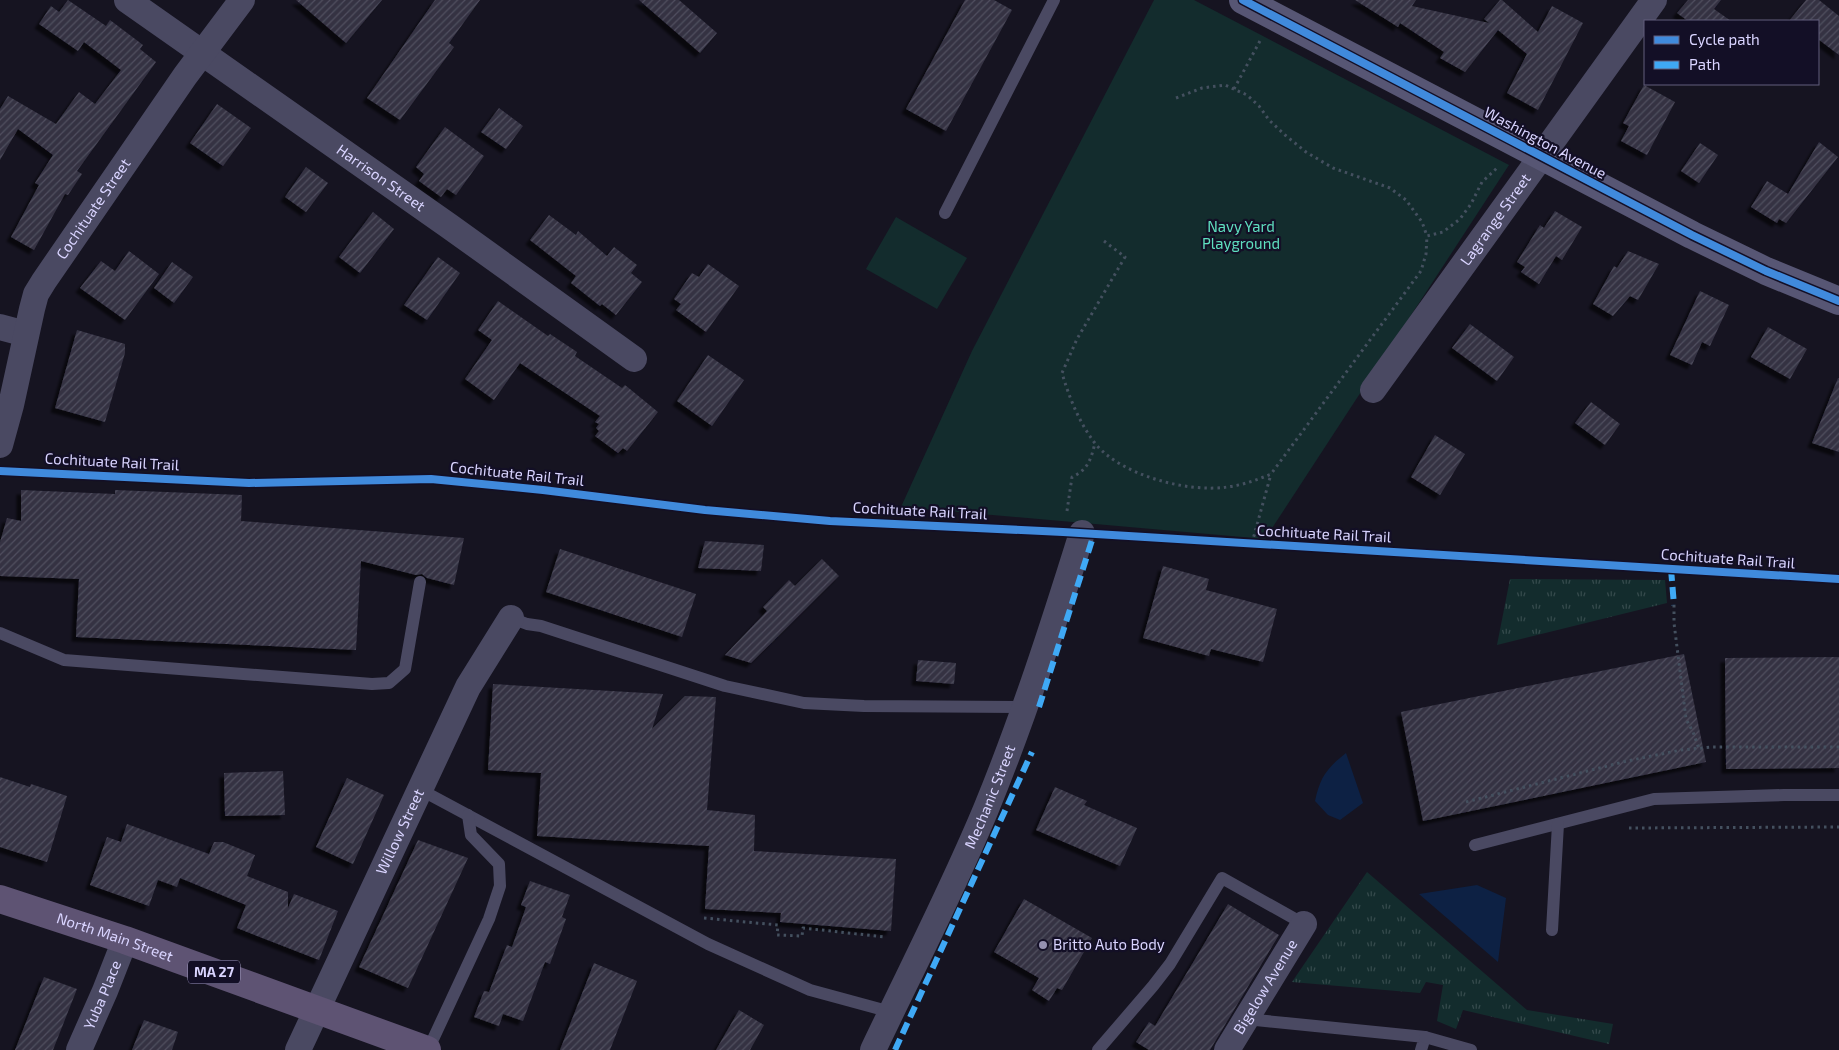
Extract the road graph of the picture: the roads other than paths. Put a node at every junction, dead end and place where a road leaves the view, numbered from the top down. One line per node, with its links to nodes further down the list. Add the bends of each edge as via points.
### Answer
1 (127, 0): 6 (street, Harrison Street)
2 (242, 0): 6 (street, Cochituate Street)
3 (1054, 0): 8 (lane)
4 (1243, 0): 7 (street, Washington Avenue)
5 (1654, 0): 7 (street, Lagrange Street)
6 (202, 53): 11 (street, Cochituate Street, via 44,281 36,294); 12 (street, Harrison Street)
7 (1541, 156): 9 (street, Washington Avenue, via 1692,235 1766,271); 13 (street, Lagrange Street)
8 (945, 213)
9 (1839, 301)
10 (0, 327): 11 (street)
11 (26, 334): 14 (street, Cochituate Street)
12 (634, 359)
13 (1373, 390)
14 (3, 435)
15 (1073, 532): 19 (street, Mechanic Street)
16 (420, 582): 18 (lane, via 405,669 389,683 64,660)
17 (510, 618): 19 (lane, via 725,686 804,703); 20 (street, Willow Street, via 468,687)
18 (0, 633)
19 (1024, 707): 30 (street, Mechanic Street, via 964,859)
20 (420, 790): 22 (lane); 29 (street, Willow Street)
21 (1839, 795): 23 (lane, via 1654,799)
22 (468, 815): 30 (lane, via 708,944 810,990); 35 (lane, via 471,835 499,864 500,886 490,919)
23 (1558, 824): 24 (lane); 27 (lane)
24 (1475, 845)
25 (0, 899): 28 (main road, North Main Street / MA 27)
26 (1304, 924): 31 (street, Bigelow Avenue); 37 (lane, via 1222,878 1170,964)
27 (1552, 930)
28 (125, 940): 29 (main road, North Main Street / MA 27); 33 (street, Yuba Place)
29 (317, 1009): 34 (street, Willow Street); 35 (main road, North Main Street / MA 27)
30 (891, 1012): 36 (street, Mechanic Street)
31 (1246, 1019): 32 (lane); 38 (street, Bigelow Avenue)
32 (1423, 1044): 39 (lane)
33 (79, 1050)
34 (298, 1050)
35 (427, 1050)
36 (873, 1050)
37 (1098, 1050)
38 (1227, 1050)
39 (1472, 1050)

